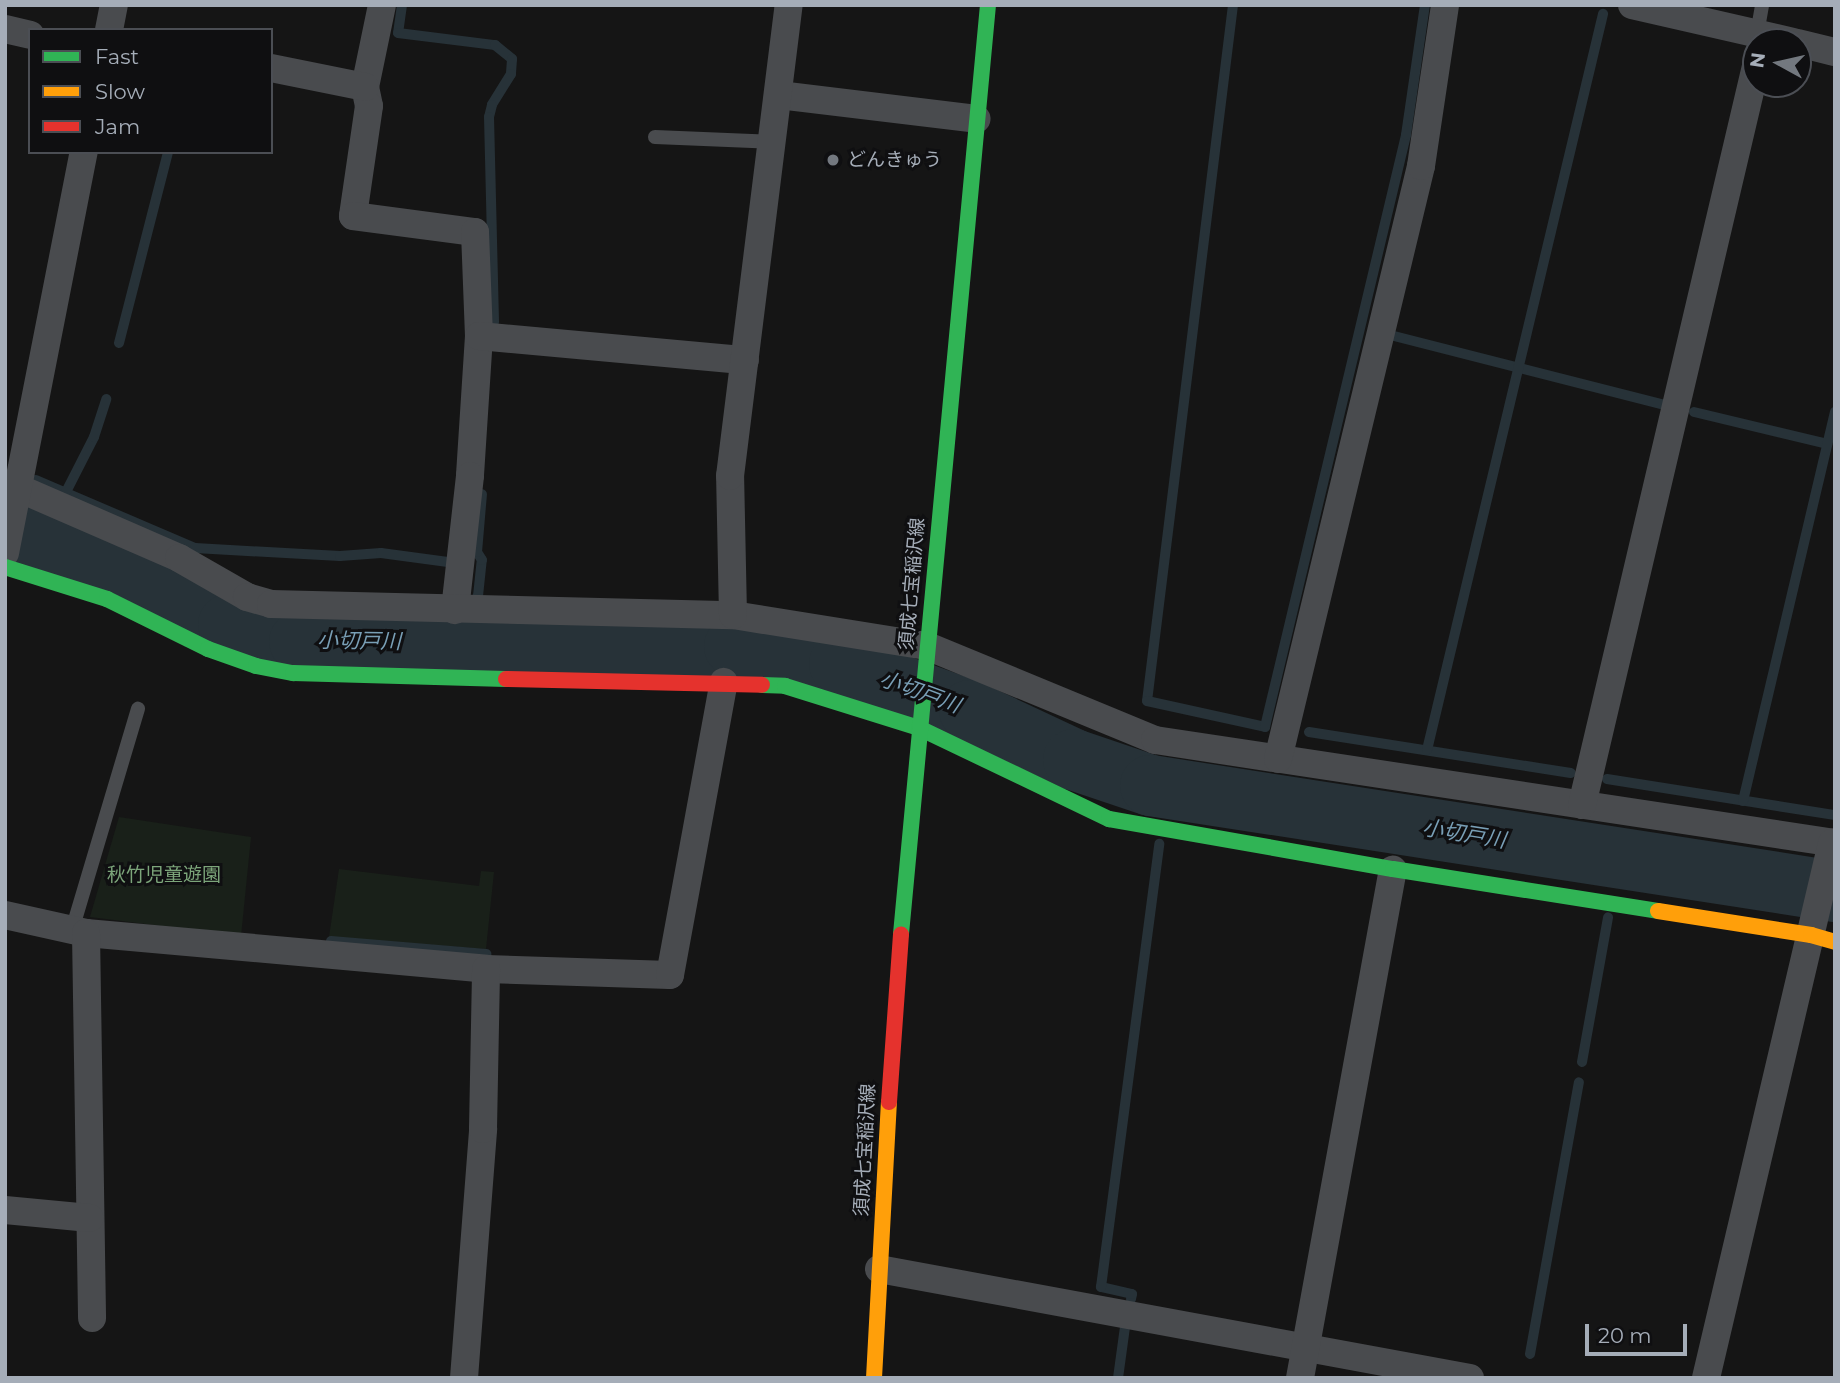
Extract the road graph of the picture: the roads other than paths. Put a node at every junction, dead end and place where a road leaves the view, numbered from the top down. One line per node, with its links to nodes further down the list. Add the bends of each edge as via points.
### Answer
1 (114, 5): 8 (street)
2 (382, 5): 16 (street)
3 (789, 5): 17 (street)
4 (988, 5): 19 (street, 須成七宝稲沢線)
5 (1445, 5): 34 (street, via 1421,166)
6 (1632, 5): 11 (street)
7 (1762, 5): 9 (lane)
8 (109, 28)
9 (1761, 28)
10 (5, 29): 12 (street)
11 (1742, 32)
12 (28, 34)
13 (1812, 46): 14 (street)
14 (1835, 51)
15 (273, 68): 16 (street)
16 (365, 87): 23 (street, via 369,106 354,216 475,232)
17 (779, 95): 19 (street); 21 (street)
18 (1748, 98): 35 (street)
19 (977, 119): 30 (street, 須成七宝稲沢線)
20 (655, 137): 21 (lane)
21 (774, 142): 24 (street)
22 (84, 154): 25 (street)
23 (478, 336): 24 (street); 28 (street, via 470,476)
24 (745, 359): 29 (street, via 730,476)
25 (12, 491): 26 (street); 28 (street, via 179,558 247,597 271,604)
26 (5, 553)
27 (5, 567): 31 (street, via 107,599 208,649 293,673)
28 (455, 610): 29 (street)
29 (733, 615): 30 (street)
30 (926, 656): 33 (street, 須成七宝稲沢線); 34 (street, via 1154,740)
31 (724, 682): 33 (street, via 785,685); 41 (street, via 670,975)
32 (138, 709): 39 (lane)
33 (919, 724): 37 (street, via 1109,819); 44 (street, 須成七宝稲沢線, via 895,994)
34 (1278, 759): 35 (street)
35 (1582, 805): 36 (street)
36 (1832, 847): 40 (street)
37 (1393, 869): 40 (street); 46 (street)
38 (5, 915): 39 (street)
39 (79, 932): 41 (street); 43 (street)
40 (1820, 934): 51 (street)
41 (486, 969): 47 (street, via 482,1129)
42 (5, 1210): 43 (street)
43 (90, 1218): 45 (street)
44 (879, 1269): 46 (street); 48 (street, 須成七宝稲沢線)
45 (92, 1318)
46 (1303, 1349): 49 (street); 50 (street)
47 (464, 1378)
48 (873, 1378)
49 (1300, 1378)
50 (1470, 1378)
51 (1706, 1378)

